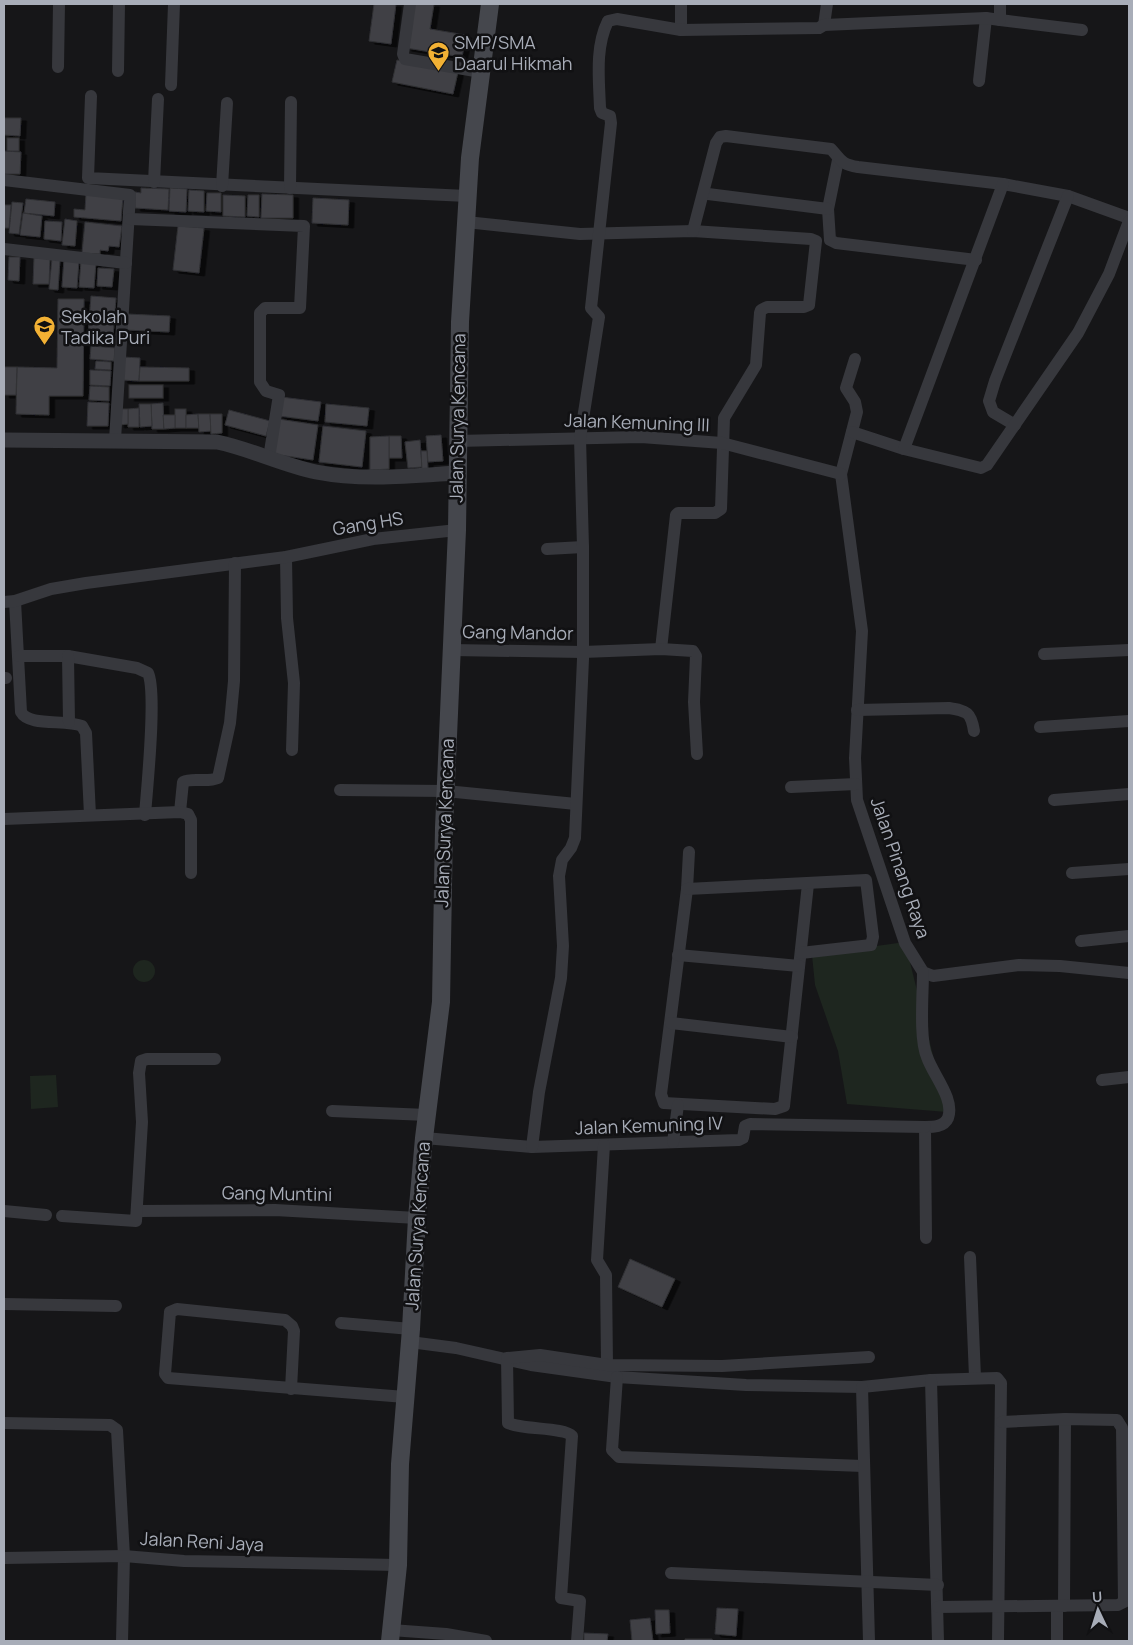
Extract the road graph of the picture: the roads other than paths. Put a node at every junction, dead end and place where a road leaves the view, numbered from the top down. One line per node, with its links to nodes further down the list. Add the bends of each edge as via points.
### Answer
1 (59, 4): 14 (street)
2 (119, 4): 15 (street)
3 (174, 4): 18 (street)
4 (410, 4): 16 (street, via 405,59)
5 (490, 4): 16 (main road, Jalan Surya Kencana)
6 (681, 4): 12 (street)
7 (827, 4): 11 (street)
8 (1000, 4): 10 (street)
9 (986, 18): 10 (street); 11 (street); 17 (street)
10 (1000, 20): 13 (street)
11 (824, 25): 12 (street, via 819,28)
12 (681, 30): 37 (street, via 617,19 608,21 604,28 599,50 600,108 602,113 610,116 611,123)
13 (1082, 30)
14 (58, 67)
15 (118, 70)
16 (480, 72): 30 (main road, Jalan Surya Kencana)
17 (979, 81)
18 (171, 85)
19 (91, 96): 25 (street, via 88,178)
20 (158, 99): 25 (street)
21 (291, 102): 28 (street)
22 (227, 103): 27 (street)
23 (838, 160): 26 (street, via 858,167); 32 (street); 36 (street, via 831,149 721,136 716,144)
24 (4, 180): 33 (street, via 130,194)
25 (154, 182): 27 (street)
26 (1003, 184): 31 (street); 39 (street)
27 (222, 186): 28 (street)
28 (290, 188): 30 (street)
29 (708, 194): 32 (street)
30 (468, 196): 35 (main road, Jalan Surya Kencana)
31 (1068, 196): 34 (street); 42 (street, via 990,400 993,412)
32 (828, 209): 39 (street, via 828,237 832,242)
33 (130, 219): 40 (street); 50 (street, via 304,226 300,308 265,308 260,312 260,382 266,391 279,395)
34 (1129, 219): 42 (street, via 1109,274 1078,332)
35 (466, 222): 37 (street, via 560,233); 47 (main road, Jalan Surya Kencana)
36 (693, 231): 37 (street); 48 (street, via 811,239 816,244 809,305 761,310 756,365 727,411)
37 (600, 233): 44 (street, via 591,308 599,317)
38 (4, 249): 40 (street)
39 (976, 260): 49 (street)
40 (126, 263): 46 (street)
41 (855, 360): 43 (street, via 846,388 857,407)
42 (1016, 425): 49 (street, via 988,465 981,468)
43 (852, 432): 49 (street); 52 (street)
44 (580, 438): 47 (street, Jalan Kemuning III); 48 (street, Jalan Kemuning III, via 641,437); 54 (street)
45 (4, 440): 46 (street)
46 (115, 440): 50 (street, via 217,442)
47 (457, 441): 51 (main road, Jalan Surya Kencana)
48 (722, 443): 52 (street, Jalan Kemuning III); 59 (street, via 721,509 718,512 676,515)
49 (904, 449)
50 (269, 458): 51 (street, via 315,472 344,475)
51 (456, 473): 53 (main road, Jalan Surya Kencana)
52 (842, 474): 66 (street, Jalan Pinang Raya, via 862,631)
53 (456, 530): 56 (street, Gang HS, via 374,540); 60 (main road, Jalan Surya Kencana)
54 (583, 547): 55 (street); 62 (street)
55 (548, 550)
56 (286, 557): 57 (street, Gang HS); 71 (street, via 287,618 294,683)
57 (234, 563): 58 (street, Gang HS, via 86,583); 80 (street, via 234,681 225,748 218,778 183,782)
58 (9, 601): 64 (street)
59 (661, 649): 62 (street, Gang Mandor); 72 (street, Gang Mandor, via 696,654)
60 (452, 650): 62 (street, Gang Mandor); 76 (main road, Jalan Surya Kencana)
61 (1129, 650): 63 (street)
62 (583, 652): 79 (street)
63 (1044, 654)
64 (19, 656): 65 (street); 68 (street, via 23,716 34,721)
65 (68, 656): 68 (street); 82 (street, via 137,668 148,673 151,712)
66 (858, 710): 70 (street, via 963,710 972,718); 73 (street, Jalan Pinang Raya)
67 (1129, 721): 69 (street)
68 (69, 722): 81 (street, via 82,726 86,733)
69 (1040, 727)
70 (974, 731)
71 (292, 750)
72 (697, 754)
73 (856, 784): 74 (street); 95 (street, Jalan Pinang Raya, via 857,800 905,943)
74 (791, 787)
75 (340, 790): 76 (street)
76 (446, 791): 79 (street); 104 (main road, Jalan Surya Kencana, via 441,1002)
77 (1129, 794): 78 (street)
78 (1054, 800)
79 (576, 804): 109 (street, via 575,838 562,860 559,876 563,946 560,978)
80 (180, 812): 82 (street); 86 (street, via 188,814 191,820)
81 (90, 815): 82 (street); 83 (street)
82 (145, 815)
83 (4, 819)
84 (688, 852): 89 (street)
85 (1129, 869): 87 (street)
86 (191, 873)
87 (1072, 874)
88 (808, 884): 89 (street); 92 (street); 92 (street, via 866,880 873,939 868,945)
89 (687, 889): 93 (street)
90 (1129, 936): 91 (street)
91 (1080, 941)
92 (800, 953): 94 (street)
93 (678, 955): 94 (street); 97 (street)
94 (799, 966): 98 (street)
95 (923, 972): 96 (street, via 948,976 1019,965); 105 (street, via 926,1055 949,1106 945,1123)
96 (1129, 973)
97 (671, 1023): 98 (street); 102 (street, via 661,1100 664,1104)
98 (792, 1037): 102 (street, via 784,1106 775,1109)
99 (216, 1059): 111 (street, via 141,1061)
100 (1129, 1078): 101 (street)
101 (1102, 1080)
102 (678, 1105): 107 (street)
103 (332, 1111): 104 (street)
104 (427, 1115): 106 (main road, Jalan Surya Kencana)
105 (924, 1127): 107 (street, Jalan Kemuning IV, via 750,1124 739,1140); 115 (street)
106 (424, 1138): 109 (street, Jalan Kemuning IV); 114 (main road, Jalan Surya Kencana)
107 (673, 1142): 108 (street, Jalan Kemuning IV)
108 (604, 1145): 109 (street, Jalan Kemuning IV); 123 (street, via 597,1260 606,1275)
109 (532, 1147)
110 (4, 1211): 112 (street)
111 (138, 1211): 113 (street, via 135,1222); 114 (street, Gang Muntini, via 275,1210)
112 (46, 1214)
113 (62, 1216)
114 (417, 1218): 120 (main road, Jalan Surya Kencana)
115 (926, 1238)
116 (970, 1257): 125 (street)
117 (4, 1304): 118 (street)
118 (116, 1306)
119 (341, 1323): 120 (street)
120 (411, 1336): 122 (street); 129 (main road, Jalan Surya Kencana)
121 (869, 1357): 123 (street, via 722,1366)
122 (507, 1358): 123 (street, via 540,1355); 124 (street, via 531,1366); 147 (street, via 508,1423 567,1432 572,1436 561,1598 580,1601)
123 (606, 1365)
124 (617, 1377): 127 (street, via 746,1385); 133 (street, via 612,1450 619,1458)
125 (975, 1377): 126 (street); 131 (street, via 1000,1379)
126 (931, 1380): 127 (street); 139 (street)
127 (862, 1387): 133 (street)
128 (291, 1389): 128 (street, via 294,1331 285,1320 177,1309 170,1312 167,1378); 129 (street)
129 (405, 1397): 136 (main road, Jalan Surya Kencana)
130 (1064, 1419): 131 (street); 140 (street); 140 (street, via 1117,1420 1121,1424 1124,1602 1121,1605)
131 (1002, 1422): 142 (street)
132 (4, 1424): 134 (street, via 114,1426 118,1436)
133 (863, 1466): 138 (street)
134 (124, 1556): 135 (street, Jalan Reni Jaya); 136 (street, Jalan Reni Jaya, via 184,1561); 145 (street)
135 (4, 1558)
136 (398, 1565): 143 (main road, Jalan Surya Kencana)
137 (671, 1573): 138 (street)
138 (866, 1583): 139 (street); 148 (street)
139 (938, 1585): 141 (street)
140 (1061, 1606): 142 (street); 151 (street)
141 (938, 1607): 142 (street); 149 (street)
142 (998, 1608): 150 (street)
143 (391, 1636): 144 (street)
144 (445, 1638): 146 (street)
145 (122, 1641)
146 (486, 1641)
147 (577, 1641)
148 (869, 1641)
149 (938, 1641)
150 (998, 1641)
151 (1057, 1641)

